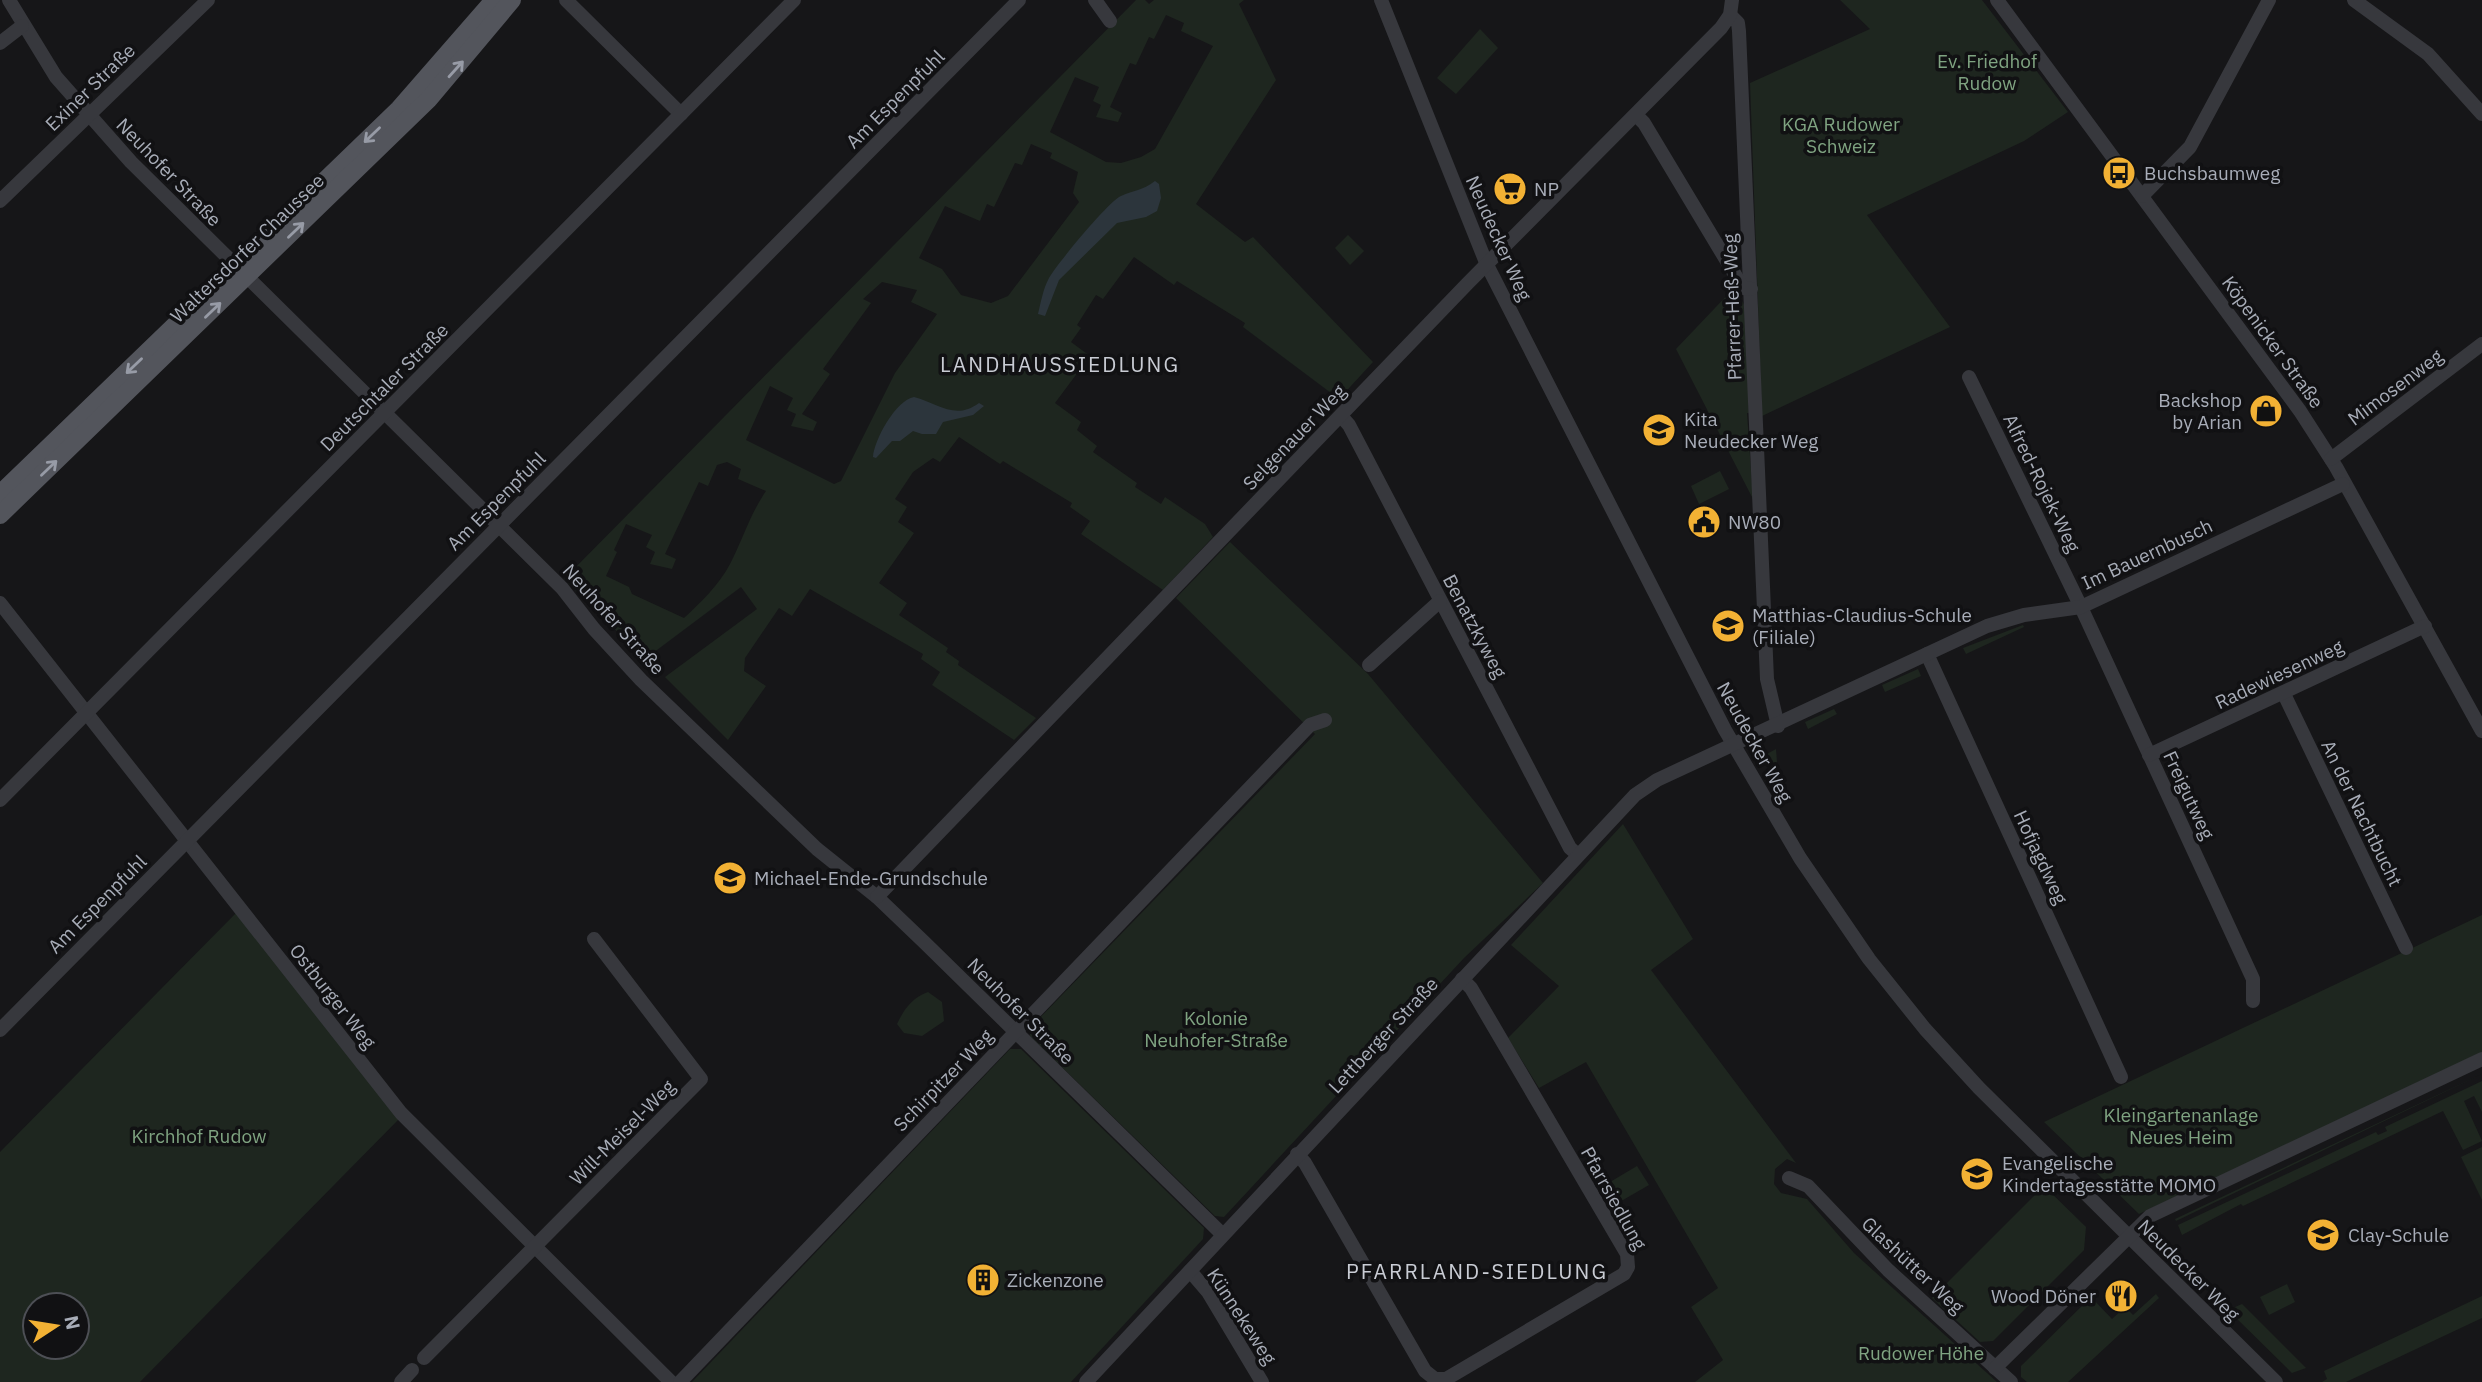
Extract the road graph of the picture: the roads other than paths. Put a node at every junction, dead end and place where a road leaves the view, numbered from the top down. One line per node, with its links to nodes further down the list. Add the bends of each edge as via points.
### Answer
1 (9, 0): 15 (street, Neuhofer Straße)
2 (208, 0): 20 (street, Exiner Straße)
3 (494, 0): 24 (main road, Waltersdorfer Chaussee, one-way to 24, via 406,101)
4 (512, 0): 24 (main road, Waltersdorfer Chaussee, one-way to 4, via 429,99)
5 (566, 0): 18 (street)
6 (794, 0): 18 (street, Deutschtaler Straße)
7 (1019, 0): 34 (street, Am Espenpfuhl)
8 (1095, 0): 14 (street)
9 (1381, 0): 23 (street, Neudecker Weg)
10 (1997, 0): 21 (street, Köpenicker Straße)
11 (2269, 0): 21 (street, via 2190,147)
12 (2354, 0): 17 (street, via 2428,54)
13 (1731, 7): 19 (street, Selgenauer Weg); 25 (street, Pfarrer-Heß-Weg, via 1739,31)
14 (1110, 21)
15 (22, 26): 16 (street); 20 (street, Neuhofer Straße)
16 (0, 43)
17 (2480, 107)
18 (681, 114): 28 (street, Deutschtaler Straße)
19 (1636, 115): 23 (street, Selgenauer Weg); 25 (street, via 1743,288)
20 (88, 116): 22 (street, Exiner Straße); 24 (street, Neuhofer Straße)
21 (2141, 196): 30 (street, Köpenicker Straße)
22 (0, 201)
23 (1487, 265): 29 (street, Selgenauer Weg); 46 (street, Neudecker Weg)
24 (241, 272): 28 (street, Neuhofer Straße); 32 (main road, Waltersdorfer Chaussee, one-way to 32); 33 (main road, Waltersdorfer Chaussee, one-way to 24)
25 (1751, 289): 44 (street, Pfarrer-Heß-Weg, via 1767,679)
26 (2482, 344): 30 (street, Mimosenweg)
27 (1969, 377): 37 (street, Alfred-Rojek-Weg)
28 (383, 414): 34 (street, Neuhofer Straße); 42 (street, Deutschtaler Straße)
29 (1340, 416): 35 (street, Benatzkyweg, via 1349,425); 51 (street, Selgenauer Weg)
30 (2331, 459): 31 (street, Köpenicker Straße)
31 (2343, 484): 37 (street, Im Bauernbusch); 38 (street, Köpenicker Straße)
32 (0, 494)
33 (0, 515)
34 (498, 526): 49 (street, Am Espenpfuhl); 51 (street, Neuhofer Straße, via 562,589 641,680 817,849)
35 (1440, 601): 40 (street); 50 (street, Benatzkyweg)
36 (0, 603): 42 (street, Ostburger Weg)
37 (2081, 607): 39 (street, Im Bauernbusch, via 2004,620); 47 (street, Freigutweg)
38 (2425, 626): 41 (street, Radewiesenweg); 45 (street, Köpenicker Straße)
39 (1927, 654): 44 (street, Im Bauernbusch); 59 (street, Hofjagdweg)
40 (1368, 665)
41 (2284, 694): 47 (street, Radewiesenweg); 53 (street, An der Nachtbucht)
42 (87, 713): 48 (street, Deutschtaler Straße); 49 (street, Ostburger Weg)
43 (1325, 720): 57 (street, Schirpitzer Weg, via 1310,725)
44 (1778, 726): 46 (street, Im Bauernbusch)
45 (2482, 731)
46 (1733, 746): 50 (street, Lettberger Straße, via 1647,787); 63 (street, Neudecker Weg, via 1833,909 1925,1029 2005,1116)
47 (2149, 755): 55 (street, Freigutweg, via 2253,979)
48 (0, 800)
49 (187, 841): 56 (street, Am Espenpfuhl); 64 (street, Ostburger Weg, via 401,1112)
50 (1577, 854): 54 (street, Lettberger Straße)
51 (877, 897): 57 (street, Neuhofer Straße)
52 (594, 939): 64 (street, Will-Meisel-Weg, via 701,1079)
53 (2406, 948)
54 (1462, 979): 60 (street, Lettberger Straße); 60 (street, Pfarrsiedlung, via 1627,1254 1624,1274 1446,1378 1435,1379 1425,1371)
55 (2253, 1001)
56 (0, 1030)
57 (1016, 1033): 62 (street, Neuhofer Straße); 71 (street, Schirpitzer Weg)
58 (2482, 1059): 63 (street, via 2150,1216)
59 (2120, 1077)
60 (1297, 1154): 62 (street, Lettberger Straße)
61 (1789, 1178): 67 (street, Glashütter Weg, via 1808,1186 1888,1270)
62 (1222, 1234): 65 (street, Lettberger Straße)
63 (2129, 1238): 67 (street); 75 (street, Neudecker Weg)
64 (536, 1247): 66 (street); 70 (street, Ostburger Weg)
65 (1190, 1271): 72 (street, Lettberger Straße); 73 (street, Künnekeweg, via 1208,1292)
66 (424, 1359)
67 (1995, 1368): 74 (street, Glashütter Weg)
68 (412, 1370): 69 (street)
69 (401, 1382)
70 (671, 1382)
71 (680, 1382)
72 (1086, 1382)
73 (1262, 1382)
74 (2011, 1382)
75 (2276, 1382)

